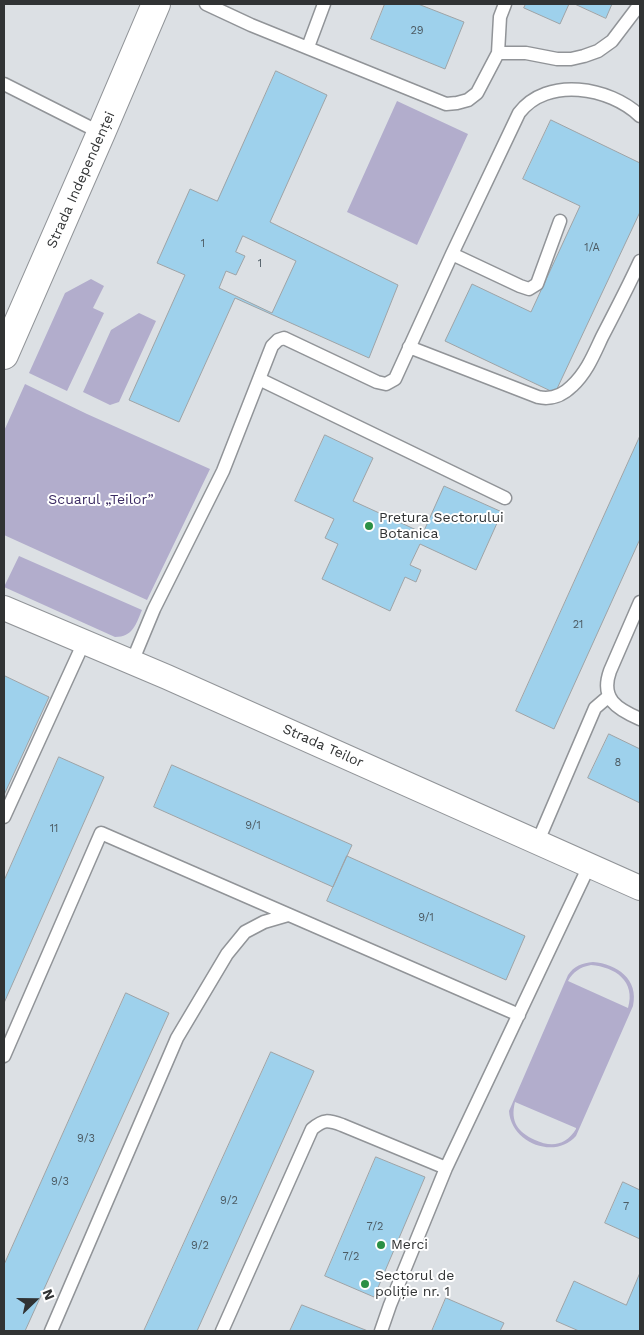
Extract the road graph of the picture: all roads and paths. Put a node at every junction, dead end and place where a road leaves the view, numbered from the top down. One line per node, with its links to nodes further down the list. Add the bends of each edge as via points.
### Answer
1 (156, 4): 10 (main road, Strada Independenței)
2 (206, 4): 6 (lane)
3 (324, 4): 6 (lane)
4 (505, 4): 7 (lane, via 500,17)
5 (640, 4): 7 (lane, via 612,42 584,56 557,59 526,53)
6 (308, 47): 7 (lane, via 446,104 468,100 477,93)
7 (498, 53)
8 (4, 84): 10 (lane)
9 (640, 116): 12 (lane, via 616,99 580,90 557,90 533,99 519,113)
10 (101, 133): 15 (main road, Strada Independenței)
11 (560, 221): 12 (lane, via 537,284 529,289)
12 (452, 254): 14 (lane)
13 (640, 262): 14 (lane, via 586,369 572,386 554,397 538,396)
14 (409, 347): 16 (lane, via 395,379 386,384 284,338 272,346)
15 (4, 355)
16 (259, 379): 17 (lane); 21 (lane, via 223,471 154,609)
17 (505, 498)
18 (640, 602): 22 (lane, via 607,679)
19 (4, 608): 20 (street, Strada Teilor)
20 (84, 642): 21 (street, Strada Teilor); 24 (lane)
21 (132, 662): 25 (street, Strada Teilor)
22 (610, 696): 23 (lane, via 619,709); 25 (lane, via 596,708)
23 (640, 719)
24 (4, 817)
25 (538, 841): 26 (street, Strada Teilor)
26 (589, 866): 27 (street, Strada Teilor); 29 (lane)
27 (640, 888)
28 (288, 914): 29 (lane); 30 (lane, via 101,833); 32 (lane, via 245,932 227,954 177,1038)
29 (519, 1015): 31 (lane)
30 (4, 1056)
31 (446, 1168): 33 (lane, via 332,1121 322,1121 312,1129); 34 (lane)
32 (51, 1331)
33 (222, 1331)
34 (381, 1331)

